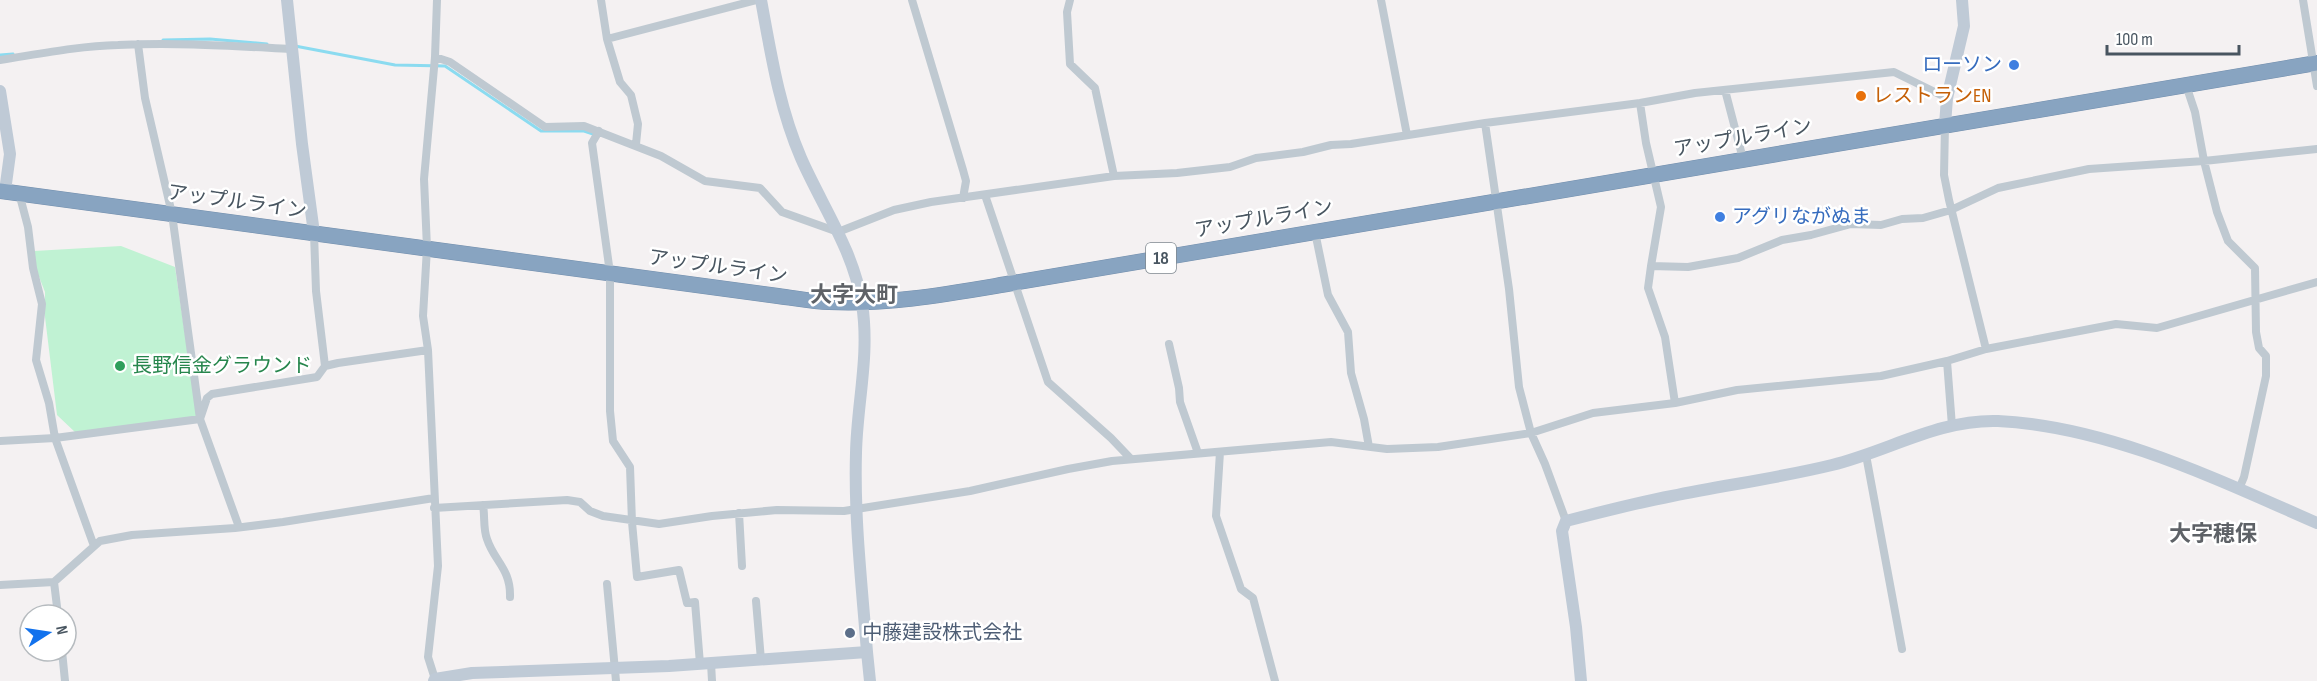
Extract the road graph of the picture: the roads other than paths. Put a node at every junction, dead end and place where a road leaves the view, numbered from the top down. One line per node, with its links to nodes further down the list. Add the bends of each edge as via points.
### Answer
1 (287, 0): 12 (street)
2 (437, 0): 13 (street)
3 (601, 0): 10 (street)
4 (759, 0): 10 (street); 38 (street, via 779,97 801,157)
5 (912, 0): 34 (street, via 966,181)
6 (1070, 0): 31 (street, via 1070,64 1095,88)
7 (1381, 0): 25 (street)
8 (1962, 0): 20 (street, via 1964,26)
9 (2303, 0): 15 (street)
10 (607, 39): 26 (street, via 621,82 631,95 638,124)
11 (138, 44): 12 (street); 14 (street); 37 (street, via 145,98)
12 (291, 49): 40 (street)
13 (435, 57): 24 (street, via 450,62 545,127 584,126); 41 (street, via 424,179)
14 (0, 60)
15 (2315, 63): 16 (highway, アップルライン / 18); 17 (street)
16 (2186, 85): 23 (highway, アップルライン / 18); 29 (street)
17 (2317, 86)
18 (1725, 90): 20 (street, via 1894,72); 21 (street); 28 (street)
19 (0, 92): 32 (street, via 10,154)
20 (1947, 98): 23 (street)
21 (1640, 103): 22 (street); 30 (street)
22 (1485, 123): 25 (street); 35 (street)
23 (1945, 125): 28 (highway, アップルライン / 18); 36 (street, via 1944,175)
24 (599, 131): 26 (street); 43 (street, via 592,143)
25 (1407, 135): 31 (street, via 1256,158 1230,167)
26 (636, 144): 38 (street, via 705,181 760,188 782,212)
27 (2317, 149): 29 (street)
28 (1743, 159): 30 (highway, アップルライン / 18)
29 (2204, 161): 36 (street, via 2089,169 1998,188); 46 (street, via 2228,241 2255,268)
30 (1653, 175): 35 (highway, アップルライン / 18); 42 (street, via 1661,207)
31 (1114, 176): 33 (street)
32 (8, 192): 37 (highway, アップルライン / 18); 57 (street, via 28,227 42,304 36,360)
33 (985, 195): 34 (street); 45 (street)
34 (963, 198): 38 (street, via 894,210)
35 (1497, 202): 39 (highway, アップルライン / 18); 56 (street, via 1519,387)
36 (1951, 210): 42 (street, via 1881,225 1851,224 1782,240 1738,258 1688,267); 49 (street)
37 (172, 214): 40 (highway, アップルライン / 18); 54 (street)
38 (838, 232): 47 (street)
39 (1315, 232): 45 (highway, アップルライン / 18); 59 (street, via 1329,295 1348,332 1350,373)
40 (314, 233): 41 (highway, アップルライン / 18); 52 (street)
41 (427, 248): 43 (highway, アップルライン / 18); 50 (street, via 423,316)
42 (1651, 266): 53 (street, via 1648,288 1665,338)
43 (610, 273): 47 (highway, アップルライン / 18, via 827,302); 71 (street, via 610,411 614,441 630,467)
44 (2317, 282): 46 (street)
45 (1014, 283): 47 (highway, アップルライン / 18, via 935,296); 63 (street, via 1048,382)
46 (2254, 299): 49 (street, via 2157,328 2116,324); 64 (street, via 2256,332 2259,348 2266,356 2266,376)
47 (862, 302): 68 (street, via 865,357 857,425)
48 (1169, 344): 61 (street, via 1180,402)
49 (1986, 349): 51 (street)
50 (428, 350): 52 (street); 65 (street)
51 (1947, 361): 53 (street, via 1881,376 1737,390); 55 (street)
52 (325, 366): 54 (street, via 317,377 212,394)
53 (1675, 403): 56 (street, via 1593,413)
54 (200, 419): 57 (street); 73 (street)
55 (1952, 426): 62 (street, via 1936,428); 64 (street, via 1998,421 2094,436)
56 (1531, 433): 59 (street, via 1438,447); 70 (street)
57 (55, 438): 58 (street); 74 (street)
58 (0, 441)
59 (1369, 447): 60 (street, via 1330,442)
60 (1220, 452): 61 (street); 92 (street, via 1216,516 1241,589 1253,598)
61 (1198, 453): 63 (street)
62 (1866, 455): 70 (street); 82 (street)
63 (1131, 459): 68 (street)
64 (2239, 489): 72 (street)
65 (434, 498): 67 (street); 73 (street)
66 (483, 505): 67 (street); 71 (street, via 567,500 580,502 603,516); 79 (street, via 487,539 507,576)
67 (434, 508): 88 (street, via 438,566 428,657)
68 (856, 509): 69 (street); 83 (street)
69 (739, 513): 71 (street, via 659,524); 75 (street)
70 (1566, 521): 93 (street, via 1562,531)
71 (632, 522): 86 (street, via 637,577 679,570 687,603 695,602)
72 (2317, 523)
73 (239, 527): 74 (street, via 132,535 100,541)
74 (94, 546): 76 (street)
75 (742, 566)
76 (54, 582): 78 (street); 81 (street)
77 (607, 584): 87 (street)
78 (0, 585)
79 (510, 597)
80 (756, 601): 84 (street)
81 (57, 603)
82 (1902, 649)
83 (867, 652): 84 (street); 91 (street)
84 (761, 660): 86 (street)
85 (63, 663): 89 (street)
86 (705, 664): 87 (street); 90 (street)
87 (615, 675): 88 (street, via 472,674)
88 (434, 680)
89 (65, 681)
90 (712, 681)
91 (870, 681)
92 (1275, 681)
93 (1581, 681)

